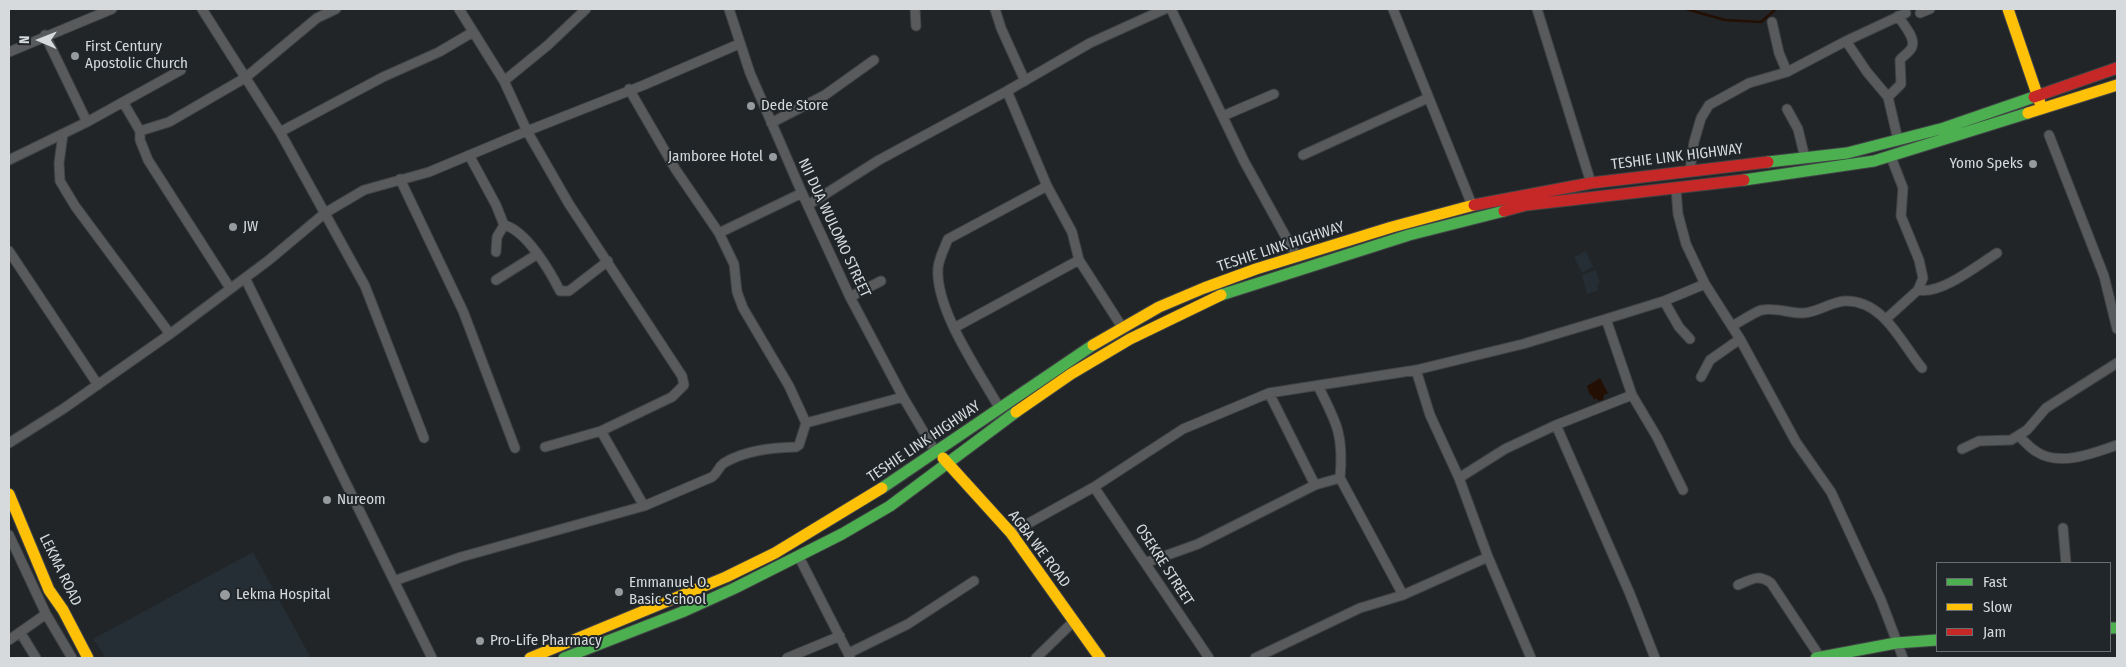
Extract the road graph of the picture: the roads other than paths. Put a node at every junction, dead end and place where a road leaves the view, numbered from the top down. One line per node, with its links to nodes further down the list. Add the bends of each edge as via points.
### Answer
1 (112, 9): 19 (street)
2 (202, 9): 27 (street)
3 (336, 9): 27 (street, via 318,18)
4 (459, 9): 18 (street)
5 (586, 9): 28 (street)
6 (728, 9): 21 (street, NII DUA WULOMO STREET)
7 (915, 9): 17 (street)
8 (995, 9): 29 (street)
9 (1165, 9): 29 (street, via 1090,44)
10 (1172, 9): 40 (street)
11 (1394, 9): 36 (street)
12 (1537, 9): 56 (street)
13 (1930, 9): 15 (street)
14 (2008, 9): 34 (main road)
15 (1920, 13)
16 (1772, 22): 26 (street)
17 (916, 26)
18 (473, 32): 28 (street); 45 (street)
19 (45, 35): 22 (street); 41 (street)
20 (1846, 41): 26 (street); 35 (street); 35 (street, via 1902,14 1912,47 1900,60 1901,84)
21 (739, 44): 31 (street); 42 (street, NII DUA WULOMO STREET)
22 (9, 52)
23 (874, 60): 42 (street, via 825,95)
24 (2117, 68): 34 (main road, TESHIE LINK HIGHWAY)
25 (181, 70): 37 (street)
26 (1787, 72): 54 (street, via 1749,82 1709,105 1694,142)
27 (245, 78): 43 (street, via 170,122); 45 (street)
28 (504, 81): 44 (street)
29 (1025, 81): 32 (street)
30 (2117, 85): 39 (main road, TESHIE LINK HIGHWAY)
31 (629, 89): 44 (street); 64 (street, via 676,170)
32 (1007, 91): 57 (street); 60 (street, via 879,160)
33 (1274, 94): 40 (street)
34 (2038, 96): 39 (main road); 48 (main road, TESHIE LINK HIGHWAY)
35 (1888, 97): 48 (street)
36 (1428, 98): 50 (street); 61 (street)
37 (123, 102): 41 (street); 43 (street)
38 (1787, 109): 52 (street, via 1798,129)
39 (2042, 110): 51 (main road, TESHIE LINK HIGHWAY)
40 (1223, 116): 69 (street)
41 (87, 122): 46 (street)
42 (771, 123): 59 (street, NII DUA WULOMO STREET)
43 (140, 131): 76 (street, via 148,160)
44 (527, 131): 49 (street); 71 (street, via 569,204)
45 (280, 132): 62 (street)
46 (63, 134): 53 (street); 86 (street, via 60,181)
47 (2049, 135): 85 (street, via 2104,276)
48 (1898, 140): 52 (main road, TESHIE LINK HIGHWAY, via 1847,153)
49 (469, 154): 55 (street, via 429,172); 63 (street)
50 (1303, 155)
51 (1891, 157): 58 (main road, TESHIE LINK HIGHWAY, via 1801,173); 77 (street, via 1903,188 1900,216 1921,269)
52 (1805, 158): 54 (main road, TESHIE LINK HIGHWAY)
53 (9, 160)
54 (1690, 170): 56 (main road, TESHIE LINK HIGHWAY)
55 (400, 179): 62 (street, via 364,190); 107 (street, via 463,311)
56 (1591, 183): 61 (main road, TESHIE LINK HIGHWAY)
57 (1047, 186): 70 (street, via 1072,232); 84 (street, via 948,239 938,268 938,286)
58 (1676, 189): 75 (street, via 1678,214 1686,244); 110 (main road, TESHIE LINK HIGHWAY, via 1526,206 1478,216 1217,296 1130,339 1071,374)
59 (802, 192): 60 (street, NII DUA WULOMO STREET); 64 (street)
60 (808, 204): 78 (street, NII DUA WULOMO STREET)
61 (1472, 205): 69 (main road, TESHIE LINK HIGHWAY)
62 (325, 213): 72 (street); 103 (street, via 365,286)
63 (504, 225): 66 (street, via 497,237); 68 (street, via 520,233)
64 (719, 233): 99 (street, via 734,264 737,292 743,308 789,386)
65 (9, 251): 93 (street)
66 (496, 252)
67 (1997, 253): 77 (street, via 1946,284 1931,291)
68 (536, 255): 71 (street, via 560,290 564,291); 73 (street)
69 (1297, 257): 83 (main road, TESHIE LINK HIGHWAY, via 1204,288)
70 (1079, 260): 83 (street); 84 (street)
71 (608, 262): 101 (street, via 682,376 684,386 672,397)
72 (244, 278): 76 (street); 126 (street)
73 (496, 280)
74 (881, 280): 78 (street)
75 (1705, 284): 79 (street); 82 (street)
76 (230, 288): 86 (street)
77 (1918, 290): 81 (street)
78 (850, 297): 97 (street, NII DUA WULOMO STREET)
79 (1664, 301): 80 (street); 87 (street, via 1679,327)
80 (1606, 319): 91 (street, via 1523,344); 96 (street)
81 (1886, 319): 82 (street, via 1866,306 1842,301 1803,313 1761,310); 90 (street)
82 (1732, 326): 88 (street)
83 (1122, 327): 98 (main road, TESHIE LINK HIGHWAY)
84 (954, 328): 98 (street)
85 (2117, 329)
86 (170, 334): 93 (street)
87 (1690, 338)
88 (1740, 339): 92 (street, via 1710,360); 135 (street, via 1796,442 1831,492 1881,600)
89 (2117, 363): 102 (street, via 2046,408)
90 (1922, 368)
91 (1416, 370): 94 (street); 112 (street, via 1430,415)
92 (1701, 377)
93 (98, 385): 104 (street)
94 (1318, 386): 95 (street); 111 (street, via 1341,439)
95 (1269, 393): 113 (street); 114 (street, via 1184,429)
96 (1632, 394): 100 (street); 115 (street)
97 (903, 397): 99 (street); 109 (street, NII DUA WULOMO STREET)
98 (1000, 409): 109 (main road, TESHIE LINK HIGHWAY)
99 (806, 423): 117 (street, via 796,447 744,454 722,464 712,477)
100 (1556, 425): 112 (street, via 1505,449); 150 (street)
101 (601, 431): 106 (street); 117 (street)
102 (2019, 436): 105 (street, via 2037,452 2056,458 2082,456); 108 (street, via 2007,441 1979,442)
103 (424, 438)
104 (9, 443)
105 (2117, 445)
106 (545, 447)
107 (515, 448)
108 (1962, 449)
109 (935, 450): 110 (main road, AGBA WE ROAD); 142 (main road, TESHIE LINK HIGHWAY, via 890,483 775,553 726,577)
110 (949, 462): 119 (main road, AGBA WE ROAD); 121 (main road, TESHIE LINK HIGHWAY, via 890,506)
111 (1340, 478): 113 (street); 128 (street)
112 (1459, 478): 122 (street)
113 (1314, 485): 124 (street, via 1198,544)
114 (1094, 487): 119 (street); 124 (street, OSEKRE STREET)
115 (1683, 490)
116 (9, 494): 140 (main road, LEKMA ROAD, via 50,590)
117 (644, 506): 126 (street, via 461,557)
118 (2063, 528): 123 (street)
119 (1011, 533): 130 (main road, AGBA WE ROAD)
120 (9, 535): 129 (street)
121 (799, 557): 132 (street); 143 (main road, TESHIE LINK HIGHWAY, via 682,612)
122 (1488, 557): 128 (street); 149 (street)
123 (2066, 562)
124 (1145, 563): 147 (street, OSEKRE STREET)
125 (974, 581): 136 (street, via 908,624)
126 (394, 582): 141 (street)
127 (1738, 585): 137 (street, via 1755,578 1764,578 1771,583)
128 (1403, 594): 148 (street, via 1360,608)
129 (46, 614): 131 (street); 139 (street)
130 (1074, 621): 145 (street); 146 (main road, AGBA WE ROAD)
131 (20, 632): 133 (street); 138 (street)
132 (840, 636): 136 (street); 144 (street)
133 (9, 640)
134 (1936, 640): 135 (main road)
135 (1896, 643): 137 (main road); 151 (street)
136 (850, 656)
137 (1818, 657)
138 (36, 658)
139 (72, 658)
140 (88, 658)
141 (432, 658)
142 (530, 658)
143 (564, 658)
144 (787, 658)
145 (1036, 658)
146 (1100, 658)
147 (1209, 658)
148 (1254, 658)
149 (1529, 658)
150 (1655, 658)
151 (1903, 658)

